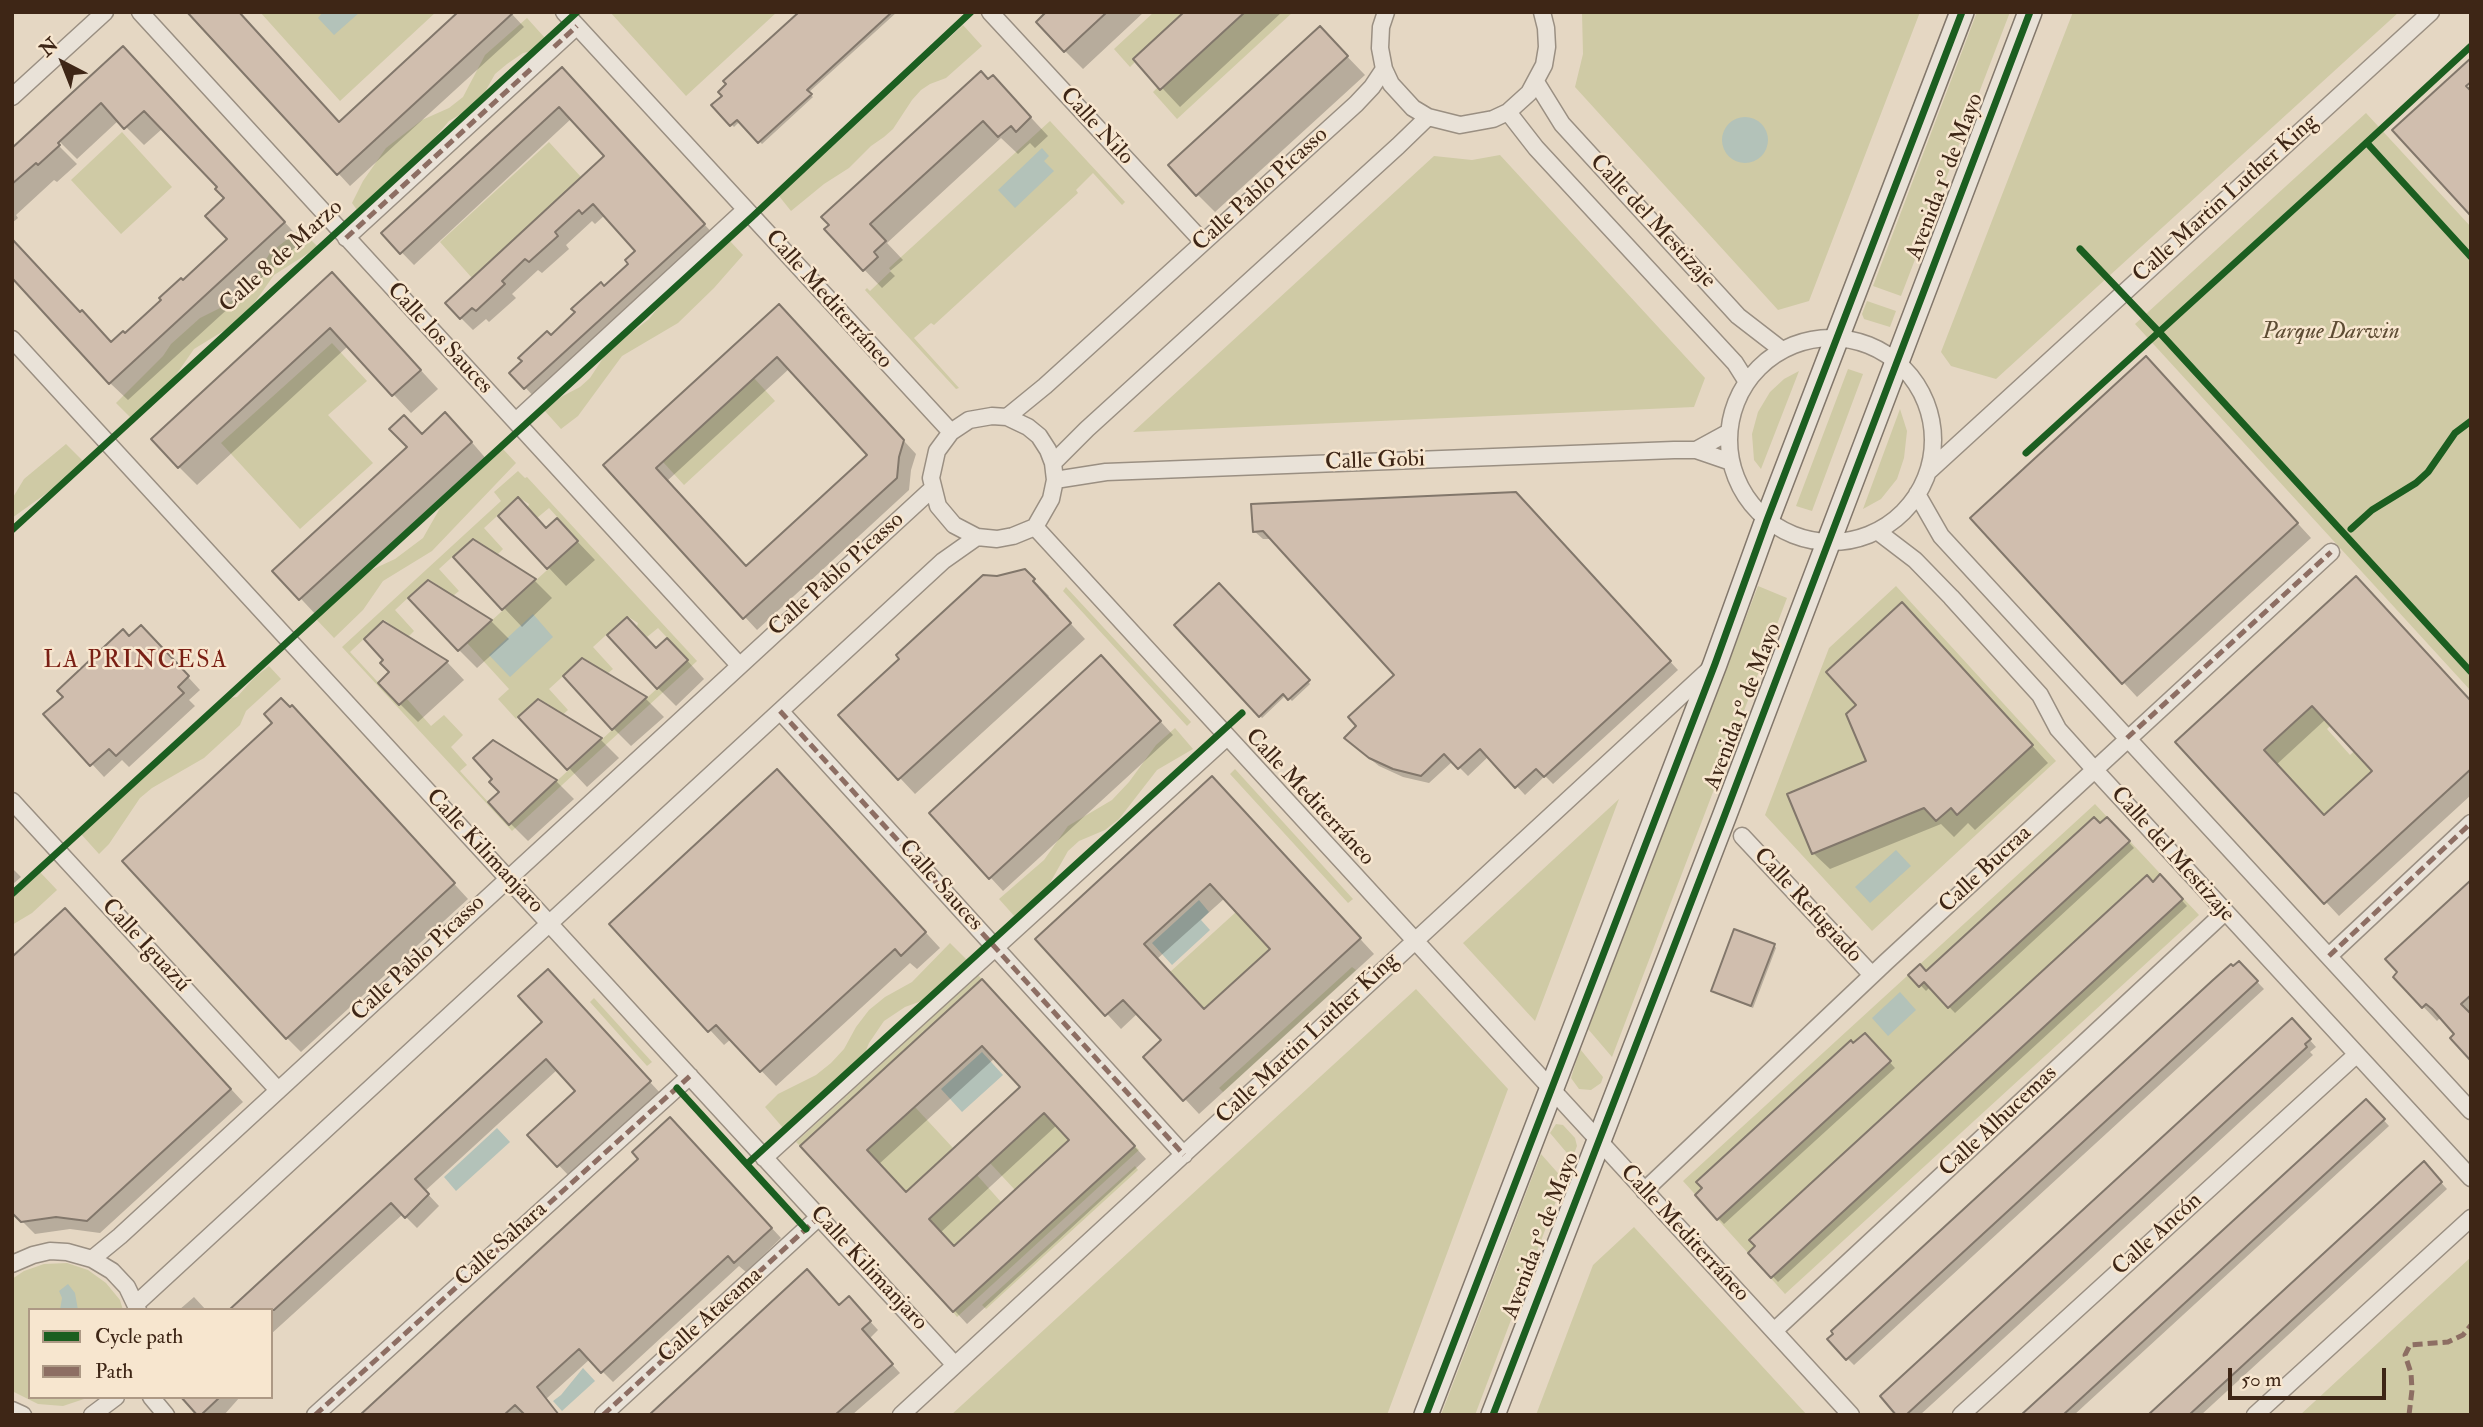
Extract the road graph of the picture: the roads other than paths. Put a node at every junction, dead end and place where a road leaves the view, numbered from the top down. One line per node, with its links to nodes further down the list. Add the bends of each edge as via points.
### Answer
1 (105, 12): 13 (street)
2 (140, 12): 17 (street, Calle los Sauces)
3 (564, 12): 10 (street, Calle Mediterráneo)
4 (990, 12): 18 (street, Calle Nilo)
5 (1386, 12): 11 (street, via 1380,48)
6 (1542, 12): 12 (street, via 1547,47)
7 (1962, 12): 19 (street, Avenida 1º de Mayo)
8 (2030, 12): 22 (street, Avenida 1º de Mayo)
9 (2431, 12): 30 (street, Calle Martin Luther King)
10 (578, 26): 16 (street, Calle Mediterráneo); 17 (street, Calle 8 de Marzo)
11 (1384, 69): 15 (street, via 1401,97); 18 (street, Calle Pablo Picasso, via 1356,104)
12 (1536, 82): 14 (street); 21 (street, Calle del Mestizaje, via 1562,124 1738,316)
13 (12, 97)
14 (1508, 112): 15 (street, via 1477,124); 23 (street, Calle del Mestizaje, via 1735,363)
15 (1428, 117): 31 (street, via 1087,429)
16 (745, 209): 25 (street); 26 (street, Calle Mediterráneo)
17 (346, 238): 25 (street, Calle los Sauces)
18 (1203, 242): 24 (street, Calle Pablo Picasso)
19 (1838, 338): 21 (street, via 1810,340); 22 (street, via 1858,341); 34 (street, Avenida 1º de Mayo)
20 (12, 339): 49 (street, Calle Kilimanjaro)
21 (1783, 350): 23 (street)
22 (1898, 361): 30 (street, via 1925,398 1933,423); 38 (street, Avenida 1º de Mayo)
23 (1747, 382): 27 (street)
24 (1007, 417): 26 (street, via 969,420); 31 (street, via 1039,436)
25 (516, 421): 41 (street, Calle los Sauces)
26 (951, 432): 32 (street, via 937,451)
27 (1729, 432): 28 (street, Calle Gobi); 29 (street)
28 (1696, 450): 29 (street, Calle Gobi); 31 (street, Calle Gobi)
29 (1731, 462): 34 (street, via 1752,505)
30 (1929, 471): 33 (street)
31 (1054, 472): 35 (street, via 1051,499)
32 (932, 488): 37 (street, via 944,516); 41 (street, Calle Pablo Picasso)
33 (1917, 494): 36 (street, via 1905,510); 44 (street, Calle del Mestizaje, via 1941,536)
34 (1767, 520): 38 (street, via 1790,534); 40 (street, Avenida 1º de Mayo)
35 (1035, 527): 37 (street, via 997,539); 43 (street, Calle Mediterráneo)
36 (1877, 531): 38 (street); 45 (street, Calle del Mestizaje, via 1915,559 1951,597 2040,695 2058,729)
37 (976, 537): 42 (street, via 943,561)
38 (1828, 543): 61 (street, Avenida 1º de Mayo)
39 (2331, 552): 44 (street, Calle Bucraa)
40 (1715, 664): 52 (street, Calle Martin Luther King); 59 (street, Avenida 1º de Mayo)
41 (739, 665): 49 (street, Calle Pablo Picasso)
42 (780, 711): 51 (street); 53 (street, Calle Sauces)
43 (1227, 737): 52 (street, Calle Mediterráneo); 53 (street)
44 (2127, 738): 45 (street, Calle Bucraa); 54 (street, Calle del Mestizaje)
45 (2094, 769): 50 (street, Calle del Mestizaje); 55 (street, Calle Bucraa)
46 (12, 801): 58 (street, Calle Iguazú)
47 (2471, 824): 54 (street)
48 (1742, 836): 55 (street, Calle Refugiado)
49 (507, 877): 51 (street, Calle Kilimanjaro); 58 (street, Calle Pablo Picasso)
50 (2225, 912): 56 (street, Calle del Mestizaje); 71 (street, Calle Alhucemas)
51 (550, 924): 57 (street, Calle Kilimanjaro); 70 (street)
52 (1415, 940): 59 (street, Calle Mediterráneo); 62 (street, Calle Martin Luther King)
53 (995, 946): 62 (street, Calle Sauces); 63 (street)
54 (2329, 956): 60 (street, Calle del Mestizaje)
55 (1872, 975): 65 (street, Calle Bucraa)
56 (2356, 1055): 64 (street, Calle del Mestizaje); 85 (street, Calle Ancón)
57 (690, 1076): 63 (street, Calle Kilimanjaro); 79 (street, Calle Sahara)
58 (278, 1090): 68 (street, Calle Pablo Picasso)
59 (1551, 1090): 61 (street, Calle Mediterráneo); 82 (street, Avenida 1º de Mayo)
60 (2471, 1111)
61 (1599, 1142): 65 (street, Calle Mediterráneo); 83 (street, Avenida 1º de Mayo)
62 (1184, 1155): 72 (street, Calle Martin Luther King)
63 (764, 1158): 66 (street, Calle Kilimanjaro)
64 (2471, 1178)
65 (1644, 1192): 71 (street, Calle Mediterráneo)
66 (819, 1217): 72 (street, Calle Kilimanjaro); 80 (street, Calle Atacama)
67 (2471, 1218): 86 (street)
68 (92, 1259): 69 (street, via 50,1251); 70 (street, via 127,1287)
69 (13, 1263)
70 (137, 1307)
71 (1774, 1331): 84 (street, Calle Mediterráneo)
72 (955, 1365): 81 (street, Calle Martin Luther King)
73 (114, 1399): 76 (street)
74 (153, 1399): 78 (street)
75 (12, 1410): 77 (street)
76 (97, 1414)
77 (23, 1415)
78 (166, 1415)
79 (315, 1415)
80 (603, 1415)
81 (901, 1415)
82 (1426, 1415)
83 (1493, 1415)
84 (1851, 1415)
85 (1961, 1415)
86 (2255, 1415)

